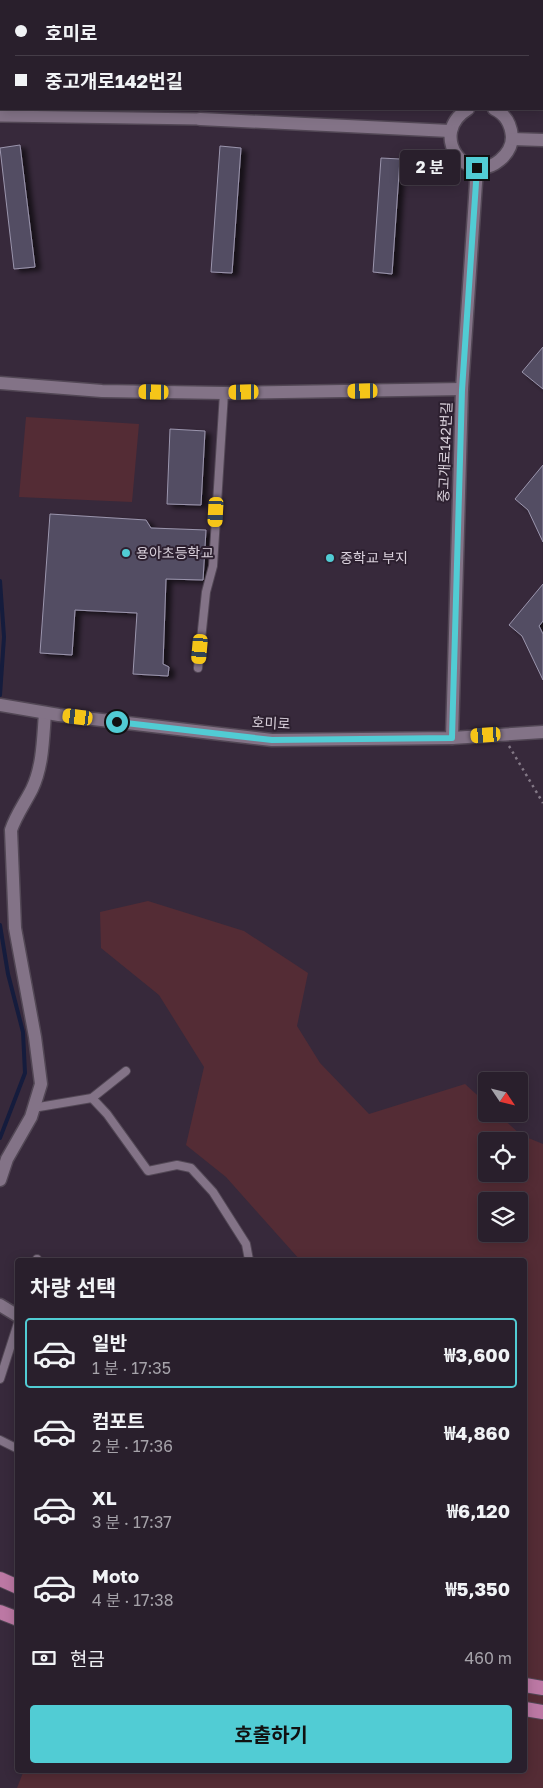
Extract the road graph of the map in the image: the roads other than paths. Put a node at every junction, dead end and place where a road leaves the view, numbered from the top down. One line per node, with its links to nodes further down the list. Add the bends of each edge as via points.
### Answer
1 (467, 110): 5 (street, via 454,121)
2 (495, 110): 6 (street, via 507,119)
3 (0, 116): 4 (street)
4 (200, 119): 5 (street)
5 (450, 131): 8 (street, via 453,151 467,165)
6 (512, 139): 7 (street); 8 (street, via 504,157 492,165)
7 (543, 140)
8 (477, 168): 10 (street, 중고개로142번길)
9 (0, 383): 11 (street, via 102,391)
10 (462, 390): 11 (street); 16 (street, 중고개로142번길)
11 (224, 393): 12 (lane, via 213,566 206,592)
12 (198, 668)
13 (0, 705): 14 (street, 호미로)
14 (45, 713): 16 (street, 호미로, via 272,740); 19 (street, via 42,754 32,788 11,830 16,928 41,1084)
15 (543, 732): 16 (street, 호미로)
16 (452, 738)
17 (126, 1071): 18 (lane)
18 (92, 1098): 19 (lane); 21 (lane, via 148,1170 177,1164 192,1168 213,1192 246,1244)
19 (33, 1108): 20 (street)
20 (0, 1180)
21 (249, 1258)
22 (0, 1305): 23 (street)
23 (15, 1314)
24 (15, 1338): 25 (lane)
25 (0, 1379)
26 (0, 1440): 27 (lane)
27 (15, 1448)
28 (0, 1579): 29 (highway)
29 (15, 1586)
30 (0, 1612): 31 (highway)
31 (15, 1619)
32 (527, 1685): 33 (highway)
33 (543, 1688)
34 (527, 1709): 35 (highway)
35 (543, 1712)

